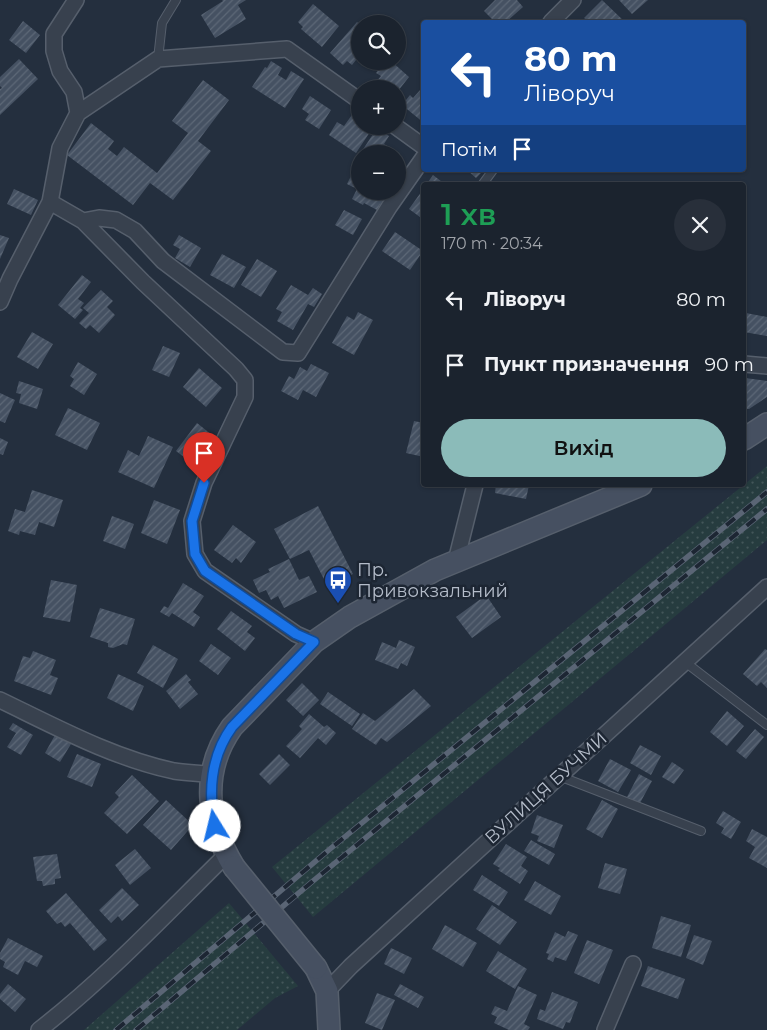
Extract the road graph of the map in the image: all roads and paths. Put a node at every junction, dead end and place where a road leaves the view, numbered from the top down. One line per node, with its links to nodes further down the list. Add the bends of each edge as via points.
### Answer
1 (76, 0): 7 (street, via 54,34 54,51 60,71 74,92)
2 (176, 0): 5 (lane, via 162,23)
3 (573, 0): 4 (street)
4 (554, 20)
5 (158, 59): 6 (street, via 287,49); 7 (street)
6 (351, 95)
7 (78, 113): 11 (street, via 60,148)
8 (406, 134): 9 (street)
9 (421, 145)
10 (421, 161): 12 (street, via 298,353 283,352 163,260 135,231 116,220 99,218)
11 (50, 202): 12 (street); 13 (street)
12 (83, 221): 22 (street, via 245,380 245,397 204,483 192,521 195,554 205,571 296,634)
13 (0, 302)
14 (746, 364): 15 (street)
15 (767, 366)
16 (767, 424): 17 (street)
17 (746, 438)
18 (474, 487): 20 (street)
19 (636, 487): 20 (street)
20 (456, 561): 22 (street, via 390,594)
21 (767, 587): 23 (street, ВУЛИЦЯ БУЧМИ)
22 (314, 642): 26 (street, via 232,727 221,746)
23 (685, 662): 25 (lane); 27 (street, ВУЛИЦЯ БУЧМИ)
24 (0, 700): 26 (street, via 122,755 177,771)
25 (767, 725)
26 (213, 775): 29 (street, via 212,813 219,840)
27 (559, 776): 28 (lane); 31 (street, ВУЛИЦЯ БУЧМИ)
28 (702, 831)
29 (230, 861): 31 (street, bridge, via 316,968); 32 (street, via 77,1000)
30 (633, 964): 34 (street)
31 (327, 991): 33 (street)
32 (39, 1030)
33 (329, 1030)
34 (605, 1030)

